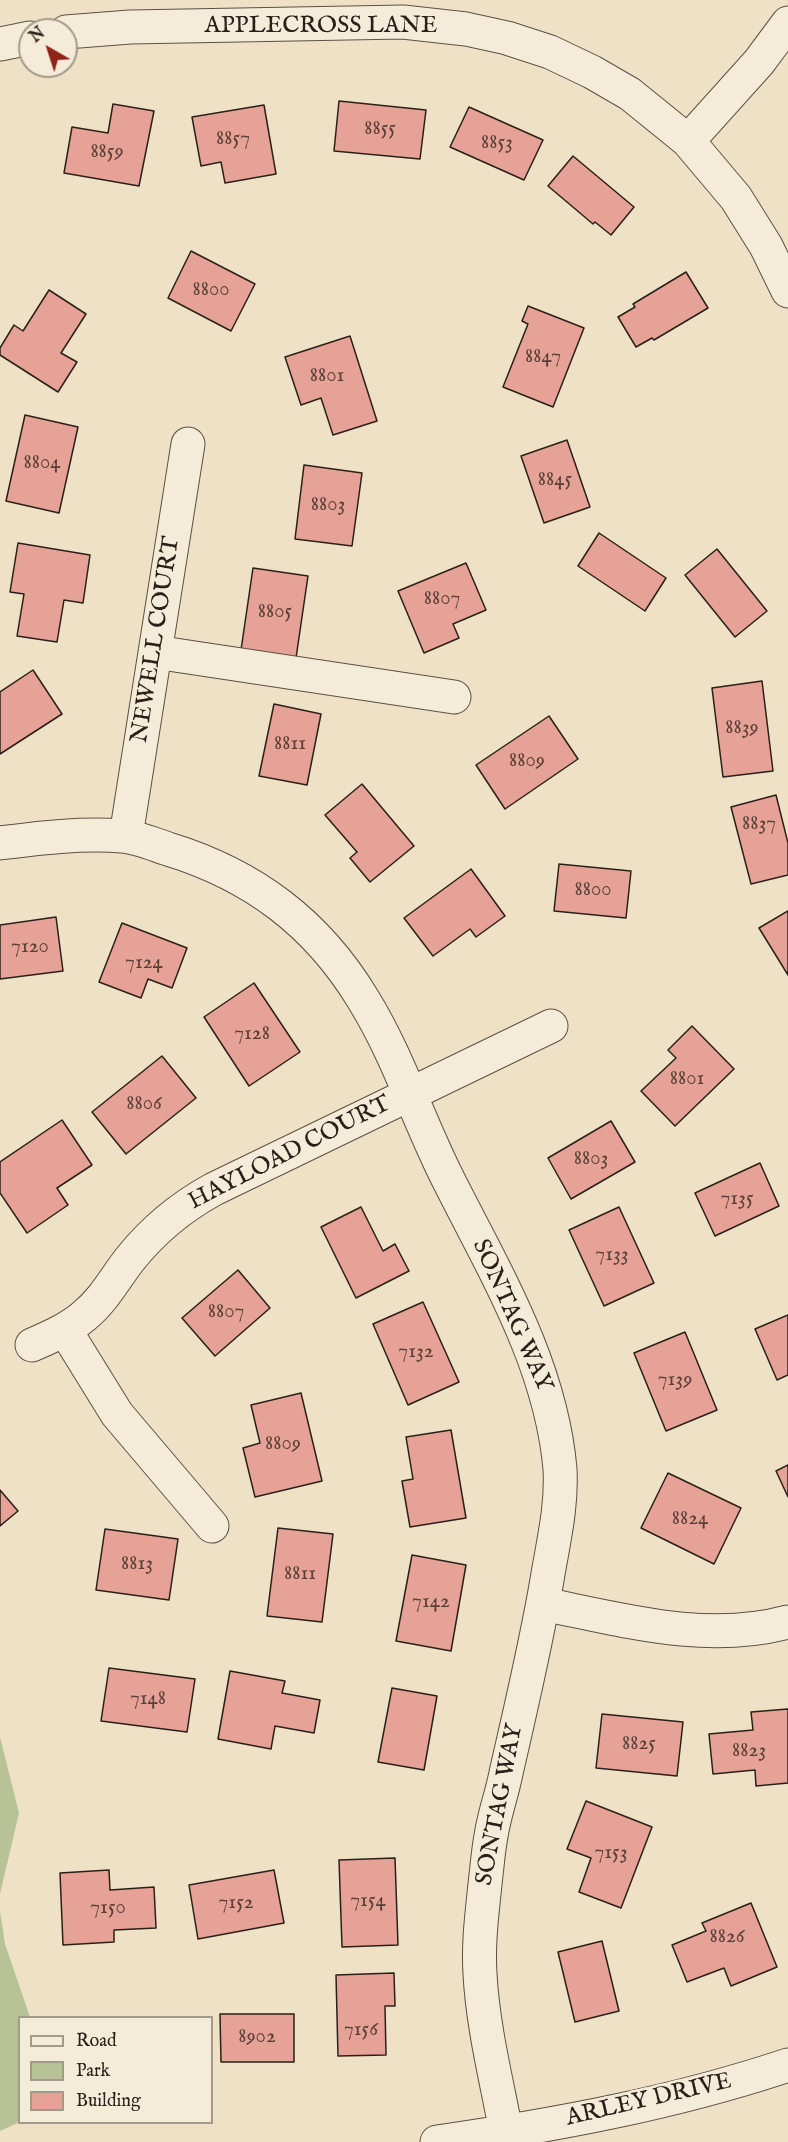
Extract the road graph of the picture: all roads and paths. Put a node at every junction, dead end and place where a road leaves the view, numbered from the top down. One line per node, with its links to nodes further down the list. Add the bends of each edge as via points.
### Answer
1 (404, 11): 3 (street, APPLECROSS LANE); 6 (street, APPLECROSS LANE, via 550,52 630,94)
2 (788, 23): 6 (street, via 759,62)
3 (78, 31)
4 (18, 40): 5 (street)
5 (0, 44)
6 (688, 141): 7 (street, APPLECROSS LANE, via 736,198)
7 (788, 291)
8 (188, 444): 9 (street, NEWELL COURT)
9 (155, 652): 10 (street); 11 (street, NEWELL COURT)
10 (454, 697)
11 (126, 836): 12 (street, SONTAG WAY, via 68,835); 14 (street, SONTAG WAY, via 229,872 298,919 333,956 362,997)
12 (0, 843)
13 (551, 1026): 14 (street, HAYLOAD COURT)
14 (410, 1095): 15 (street, HAYLOAD COURT, via 189,1202 147,1239 104,1297); 18 (street, SONTAG WAY, via 440,1164 515,1312 548,1399 560,1472 559,1511)
15 (65, 1330): 16 (street, HAYLOAD COURT); 17 (street, via 117,1414)
16 (32, 1345)
17 (212, 1526)
18 (543, 1604): 19 (street, via 679,1630 730,1630); 21 (street, SONTAG WAY, via 491,1836 479,1935 485,2014)
19 (788, 1622)
20 (788, 2065): 21 (street, ARLEY DRIVE, via 750,2078)
21 (507, 2137): 22 (street, ARLEY DRIVE)
22 (437, 2142)

